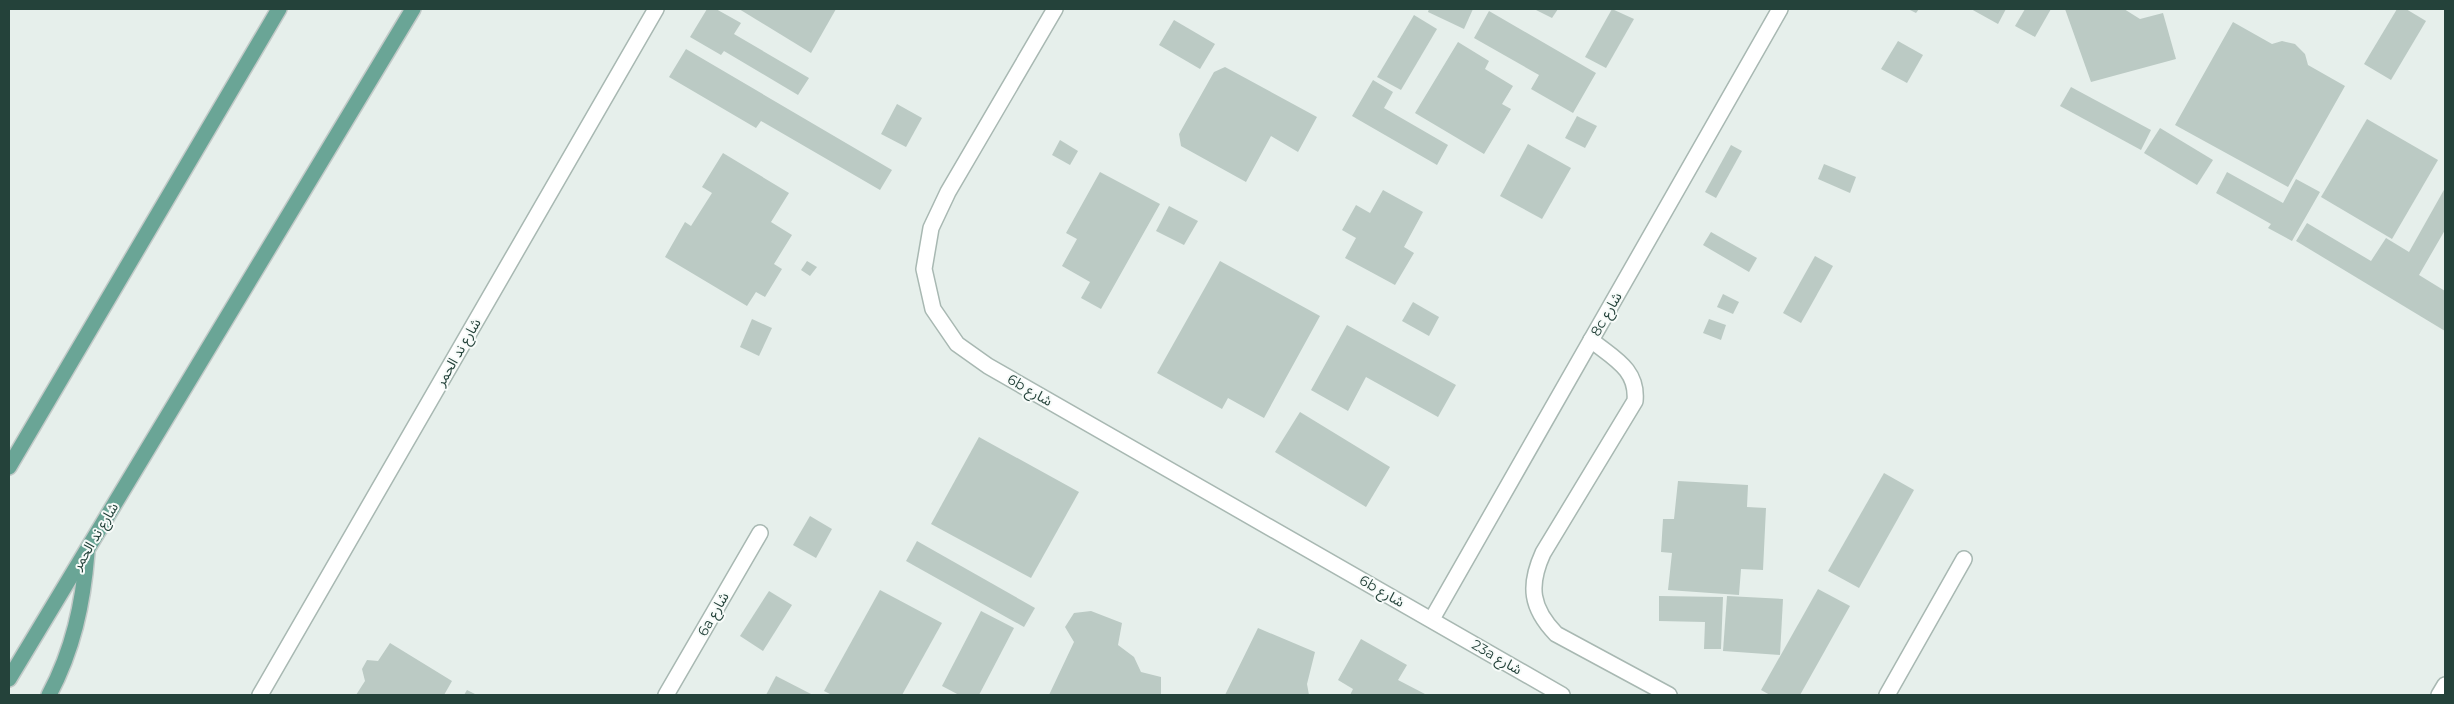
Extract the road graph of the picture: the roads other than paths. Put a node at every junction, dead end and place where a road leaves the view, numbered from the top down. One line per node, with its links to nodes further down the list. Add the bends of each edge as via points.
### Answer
1 (279, 9): 7 (main road)
2 (413, 9): 9 (main road, شارع ند الحمر)
3 (656, 9): 15 (street, شارع ند الحمر)
4 (1054, 9): 11 (street, 6b شارع, via 948,192 931,228 924,269 933,309 957,344 988,366)
5 (1780, 9): 6 (street, 8c شارع)
6 (1591, 340): 11 (street, 8c شارع); 18 (street, via 1632,375 1635,401 1543,553 1533,587 1536,605 1556,634)
7 (9, 467)
8 (760, 533): 16 (street, 6a شارع)
9 (87, 549): 12 (main road, شارع ند الحمر); 14 (main road, via 84,591 75,632 62,672)
10 (1964, 559): 19 (street)
11 (1432, 619): 17 (street, 23a شارع)
12 (9, 679)
13 (2445, 685): 20 (street)
14 (49, 695)
15 (260, 695)
16 (666, 695)
17 (1562, 695)
18 (1669, 695)
19 (1887, 695)
20 (2440, 695)

